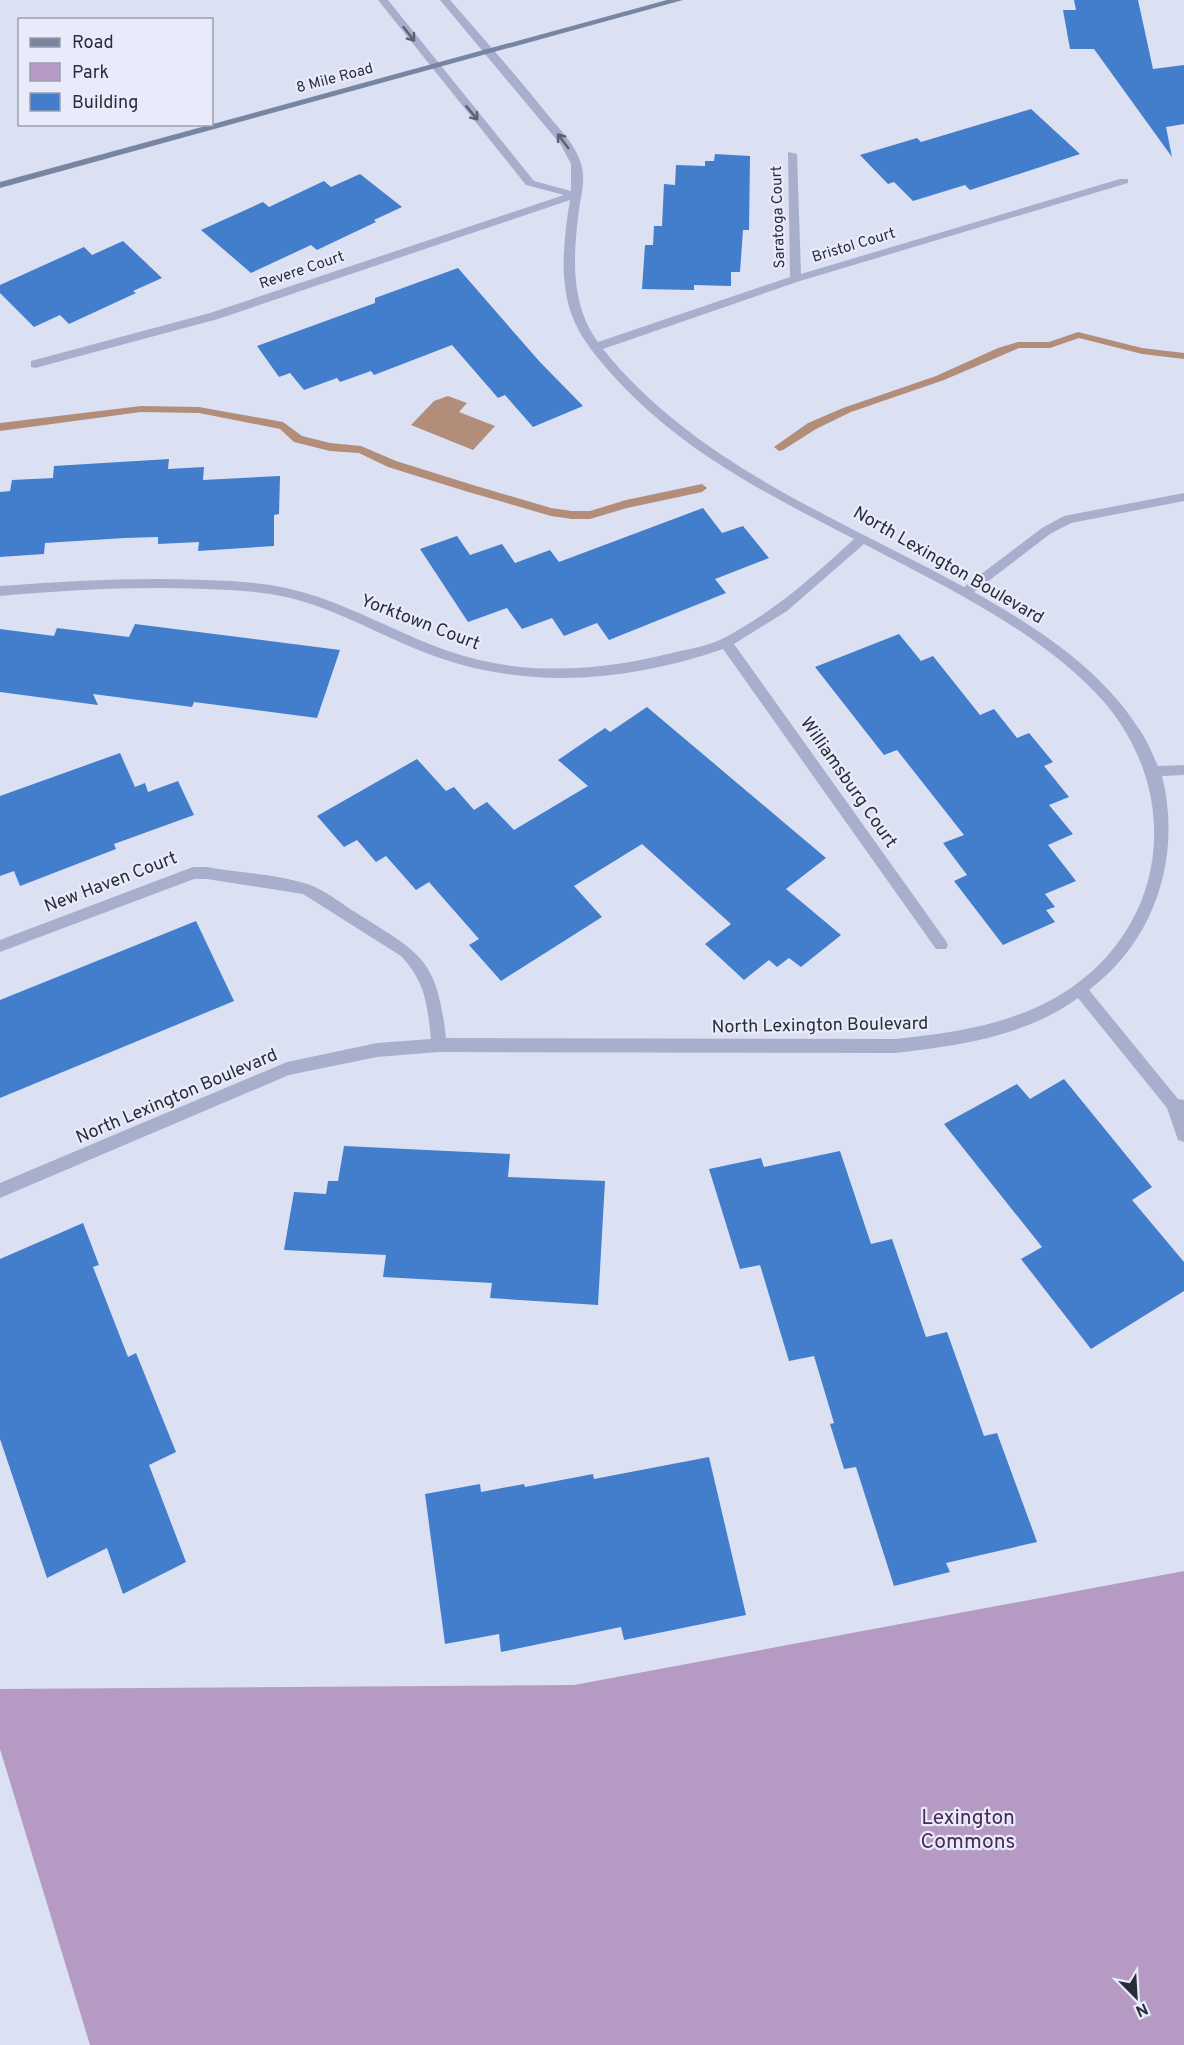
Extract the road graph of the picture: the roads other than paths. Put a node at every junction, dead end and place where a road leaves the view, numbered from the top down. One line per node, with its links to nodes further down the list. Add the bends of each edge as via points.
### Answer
1 (383, 0): 5 (street, one-way to 5)
2 (445, 0): 4 (street, North Lexington Boulevard)
3 (678, 0): 4 (main road, 8 Mile Road)
4 (491, 53): 5 (main road, 8 Mile Road); 9 (street, North Lexington Boulevard, one-way to 4, via 578,169 572,153)
5 (435, 67): 8 (main road, 8 Mile Road); 9 (street, one-way to 9, via 530,183)
6 (792, 154): 10 (street, Saratoga Court)
7 (1124, 181): 10 (street, Bristol Court)
8 (0, 185)
9 (575, 195): 11 (street, North Lexington Boulevard, via 570,277 581,325); 12 (street, Revere Court, via 214,316)
10 (796, 279): 11 (street, Bristol Court)
11 (596, 348): 14 (street, North Lexington Boulevard, via 628,385 720,460)
12 (35, 364)
13 (1184, 497): 16 (street, via 1068,519 1046,531)
14 (863, 538): 16 (street, North Lexington Boulevard); 17 (street, Yorktown Court, via 787,606)
15 (0, 591): 17 (street, Yorktown Court, via 82,584 178,583 286,592 469,663 525,673 611,671)
16 (965, 593): 19 (street, North Lexington Boulevard, via 1051,646 1100,689 1142,745)
17 (726, 643): 20 (street, Williamsburg Court)
18 (1184, 770): 19 (street)
19 (1154, 771): 22 (street, North Lexington Boulevard, via 1163,815 1164,849 1148,906 1114,955)
20 (941, 945)
21 (0, 946): 23 (street, New Haven Court, via 193,873 306,889 417,962 430,983)
22 (1080, 989): 23 (street, North Lexington Boulevard, via 1028,1020 939,1042 840,1047); 24 (street)
23 (439, 1045): 26 (street, North Lexington Boulevard, via 377,1050 287,1069)
24 (1178, 1106): 25 (street)
25 (1184, 1135)
26 (0, 1191)

